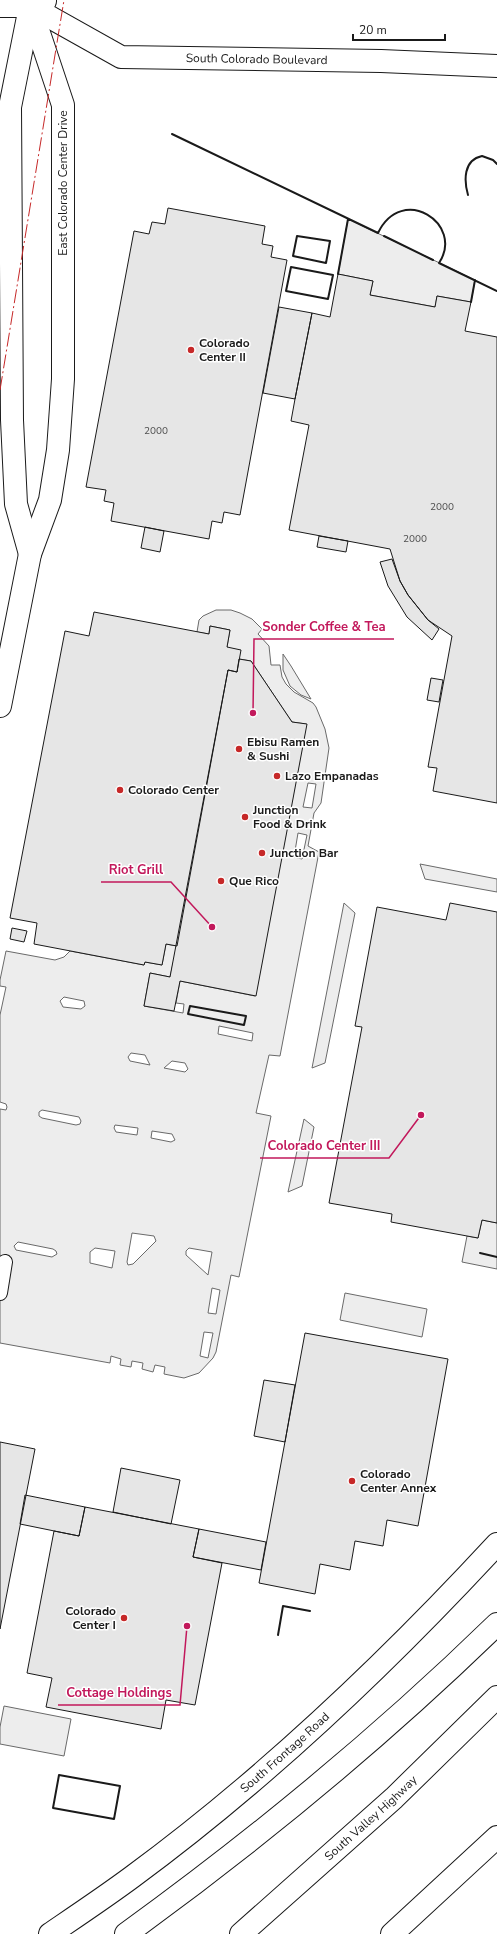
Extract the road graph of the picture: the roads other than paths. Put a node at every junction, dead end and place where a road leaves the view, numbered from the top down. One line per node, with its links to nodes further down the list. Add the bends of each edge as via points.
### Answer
1 (39, 3): 2 (main road, South Colorado Boulevard); 3 (main road, South Colorado Boulevard, via 121,57 381,61); 4 (main road, East Colorado Center Drive, via 10,107 12,420 16,504); 4 (main road, East Colorado Center Drive, via 63,105 63,379 59,443 50,500)
2 (0, 6)
3 (497, 66)
4 (30, 554): 5 (main road, East Colorado Center Drive)
5 (0, 706)
6 (5, 1262): 7 (lane)
7 (0, 1293)
8 (497, 1544): 12 (main road, South Frontage Road, via 415,1629 247,1785 132,1877)
9 (497, 1624): 13 (main road, via 330,1777 241,1849)
10 (497, 1697): 14 (main road, South Valley Highway, via 394,1798)
11 (497, 1837): 15 (main road)
12 (50, 1934)
13 (126, 1934)
14 (241, 1934)
15 (392, 1934)

